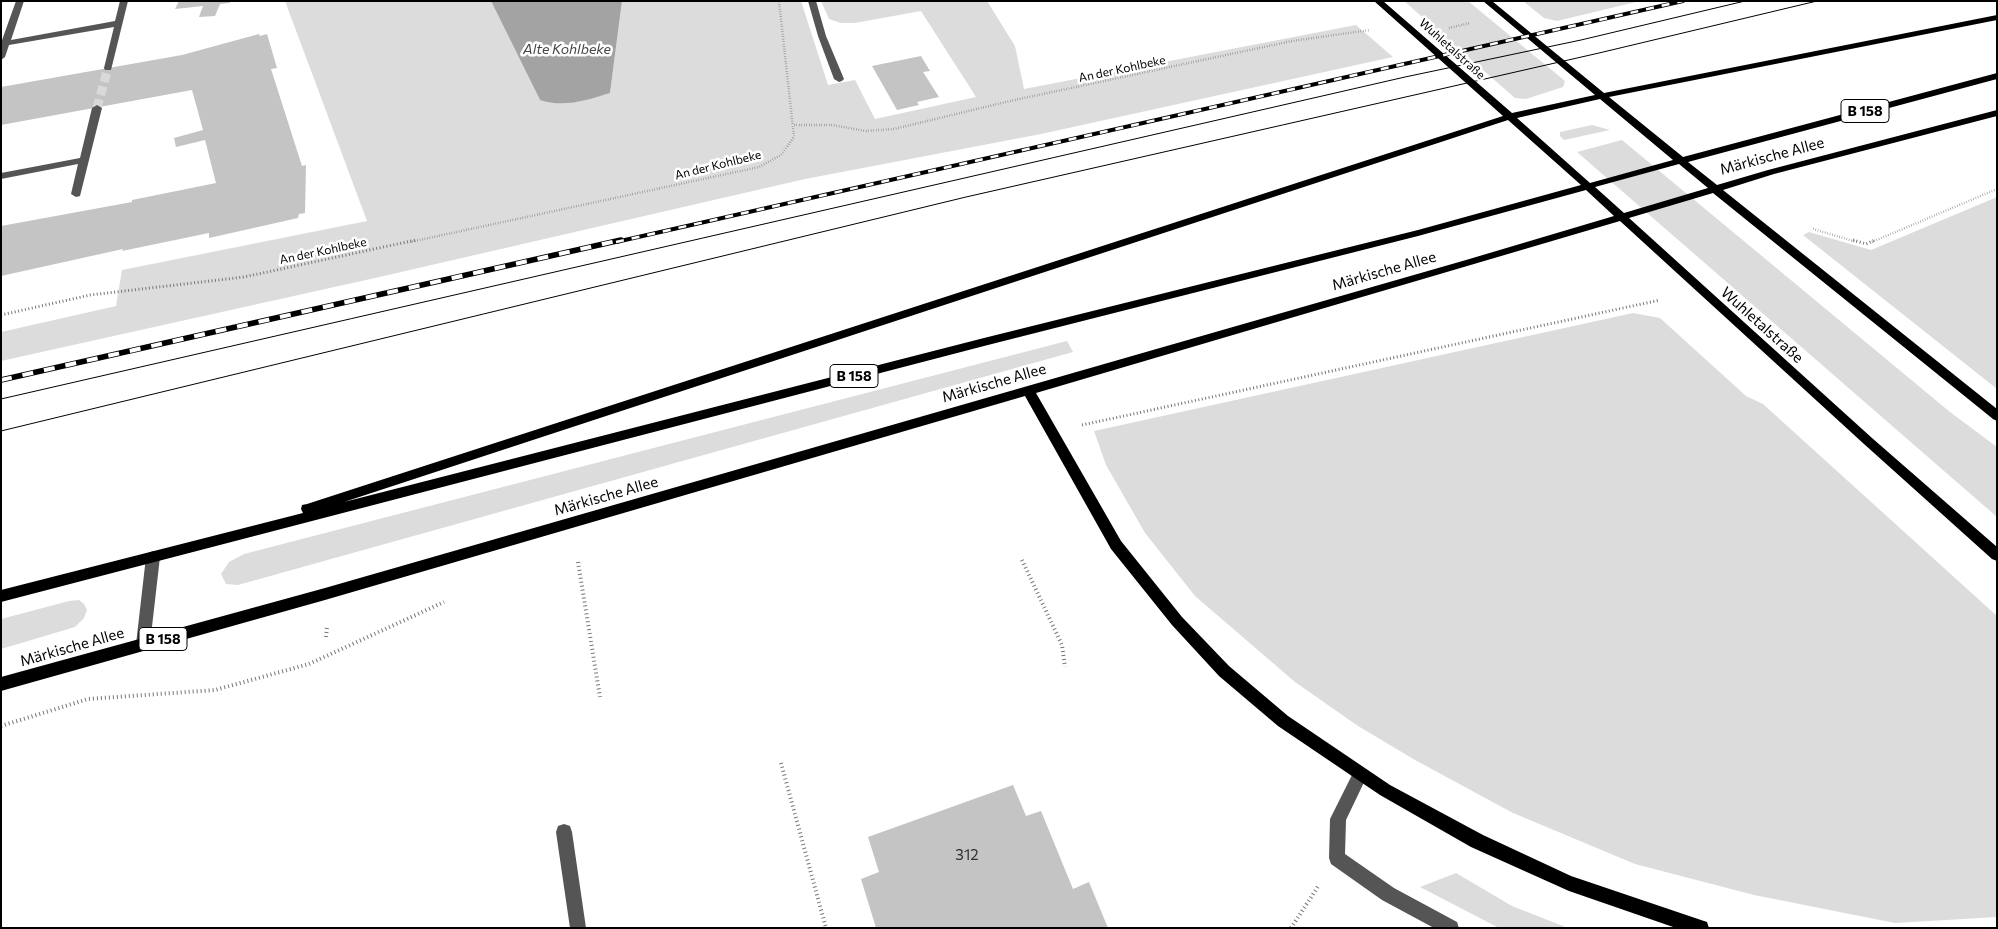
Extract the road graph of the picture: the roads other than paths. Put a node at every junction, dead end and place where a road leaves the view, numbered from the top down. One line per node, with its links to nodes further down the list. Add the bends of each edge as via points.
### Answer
1 (20, 1): 8 (lane)
2 (124, 1): 7 (lane)
3 (812, 1): 12 (lane)
4 (1378, 1): 16 (main road, Wuhletalstraße)
5 (1487, 1): 13 (main road)
6 (1997, 17): 13 (main road)
7 (119, 23): 8 (lane); 10 (lane)
8 (7, 42): 9 (lane)
9 (1, 57)
10 (108, 68)
11 (1997, 76): 22 (main road, Märkische Allee / B 158, via 1418,233)
12 (839, 79)
13 (1601, 96): 16 (main road); 21 (main road)
14 (98, 108): 17 (lane)
15 (1997, 113): 20 (main road, Märkische Allee / B 158, via 1770,172 1470,263)
16 (1508, 117): 22 (main road); 23 (main road, Wuhletalstraße)
17 (85, 160): 18 (lane); 19 (lane)
18 (1, 176)
19 (76, 194)
20 (1028, 390): 26 (main road, Märkische Allee / B 158); 28 (main road, via 1116,545 1176,621 1224,671 1283,721)
21 (1997, 416)
22 (190, 546): 24 (main road, Märkische Allee / B 158)
23 (1997, 555)
24 (153, 556): 25 (main road, Märkische Allee / B 158); 26 (lane)
25 (1, 596)
26 (143, 644): 27 (main road, Märkische Allee / B 158)
27 (1, 684)
28 (1360, 774): 31 (lane, via 1338,819 1337,858 1388,894); 32 (main road, via 1477,841 1544,872)
29 (564, 832): 30 (lane)
30 (578, 928)
31 (1451, 928)
32 (1701, 928)

